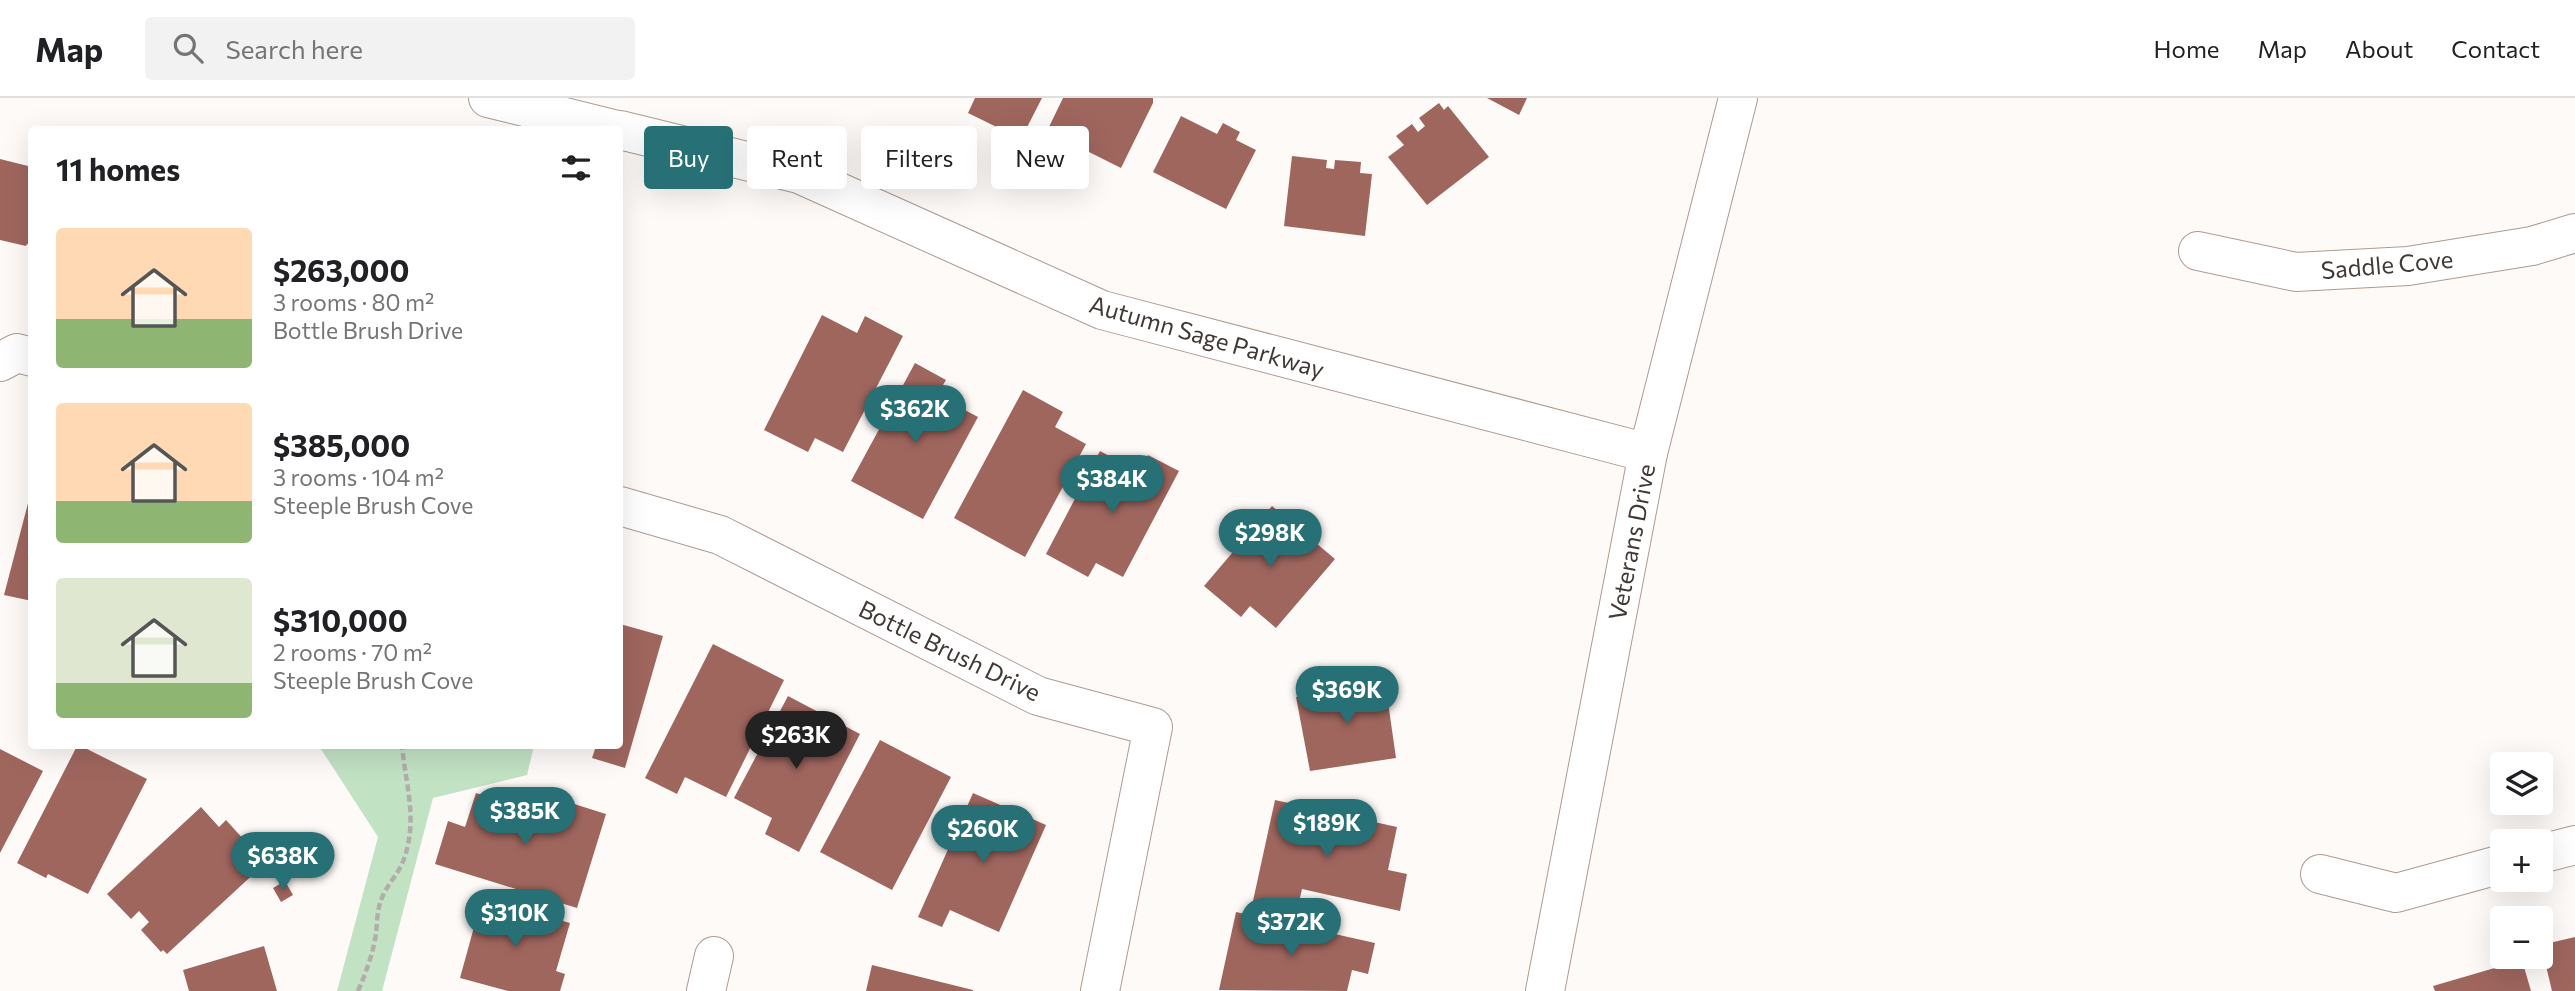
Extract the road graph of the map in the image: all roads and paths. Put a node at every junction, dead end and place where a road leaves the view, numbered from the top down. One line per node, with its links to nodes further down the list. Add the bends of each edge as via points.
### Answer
1 (488, 98): 3 (street, Autumn Sage Parkway)
2 (1738, 98): 10 (street, Veterans Drive)
3 (551, 114): 4 (street, Autumn Sage Parkway)
4 (601, 126)
5 (623, 131): 10 (street, Autumn Sage Parkway, via 799,174 1102,310)
6 (2575, 233): 7 (street, Saddle Cove, via 2532,246 2408,266 2296,272)
7 (2198, 251)
8 (28, 356): 9 (street, via 17,353)
9 (0, 362)
10 (1648, 453): 19 (street, Veterans Drive)
11 (623, 507): 18 (street, Bottle Brush Drive, via 720,535 1038,696 1153,727)
12 (402, 749): 17 (path, via 412,814 409,838 401,866 381,900 371,955)
13 (2575, 845): 14 (street)
14 (2553, 851)
15 (2490, 867): 16 (street, via 2396,892)
16 (2320, 874)
17 (358, 991)
18 (1100, 991)
19 (1545, 991)

